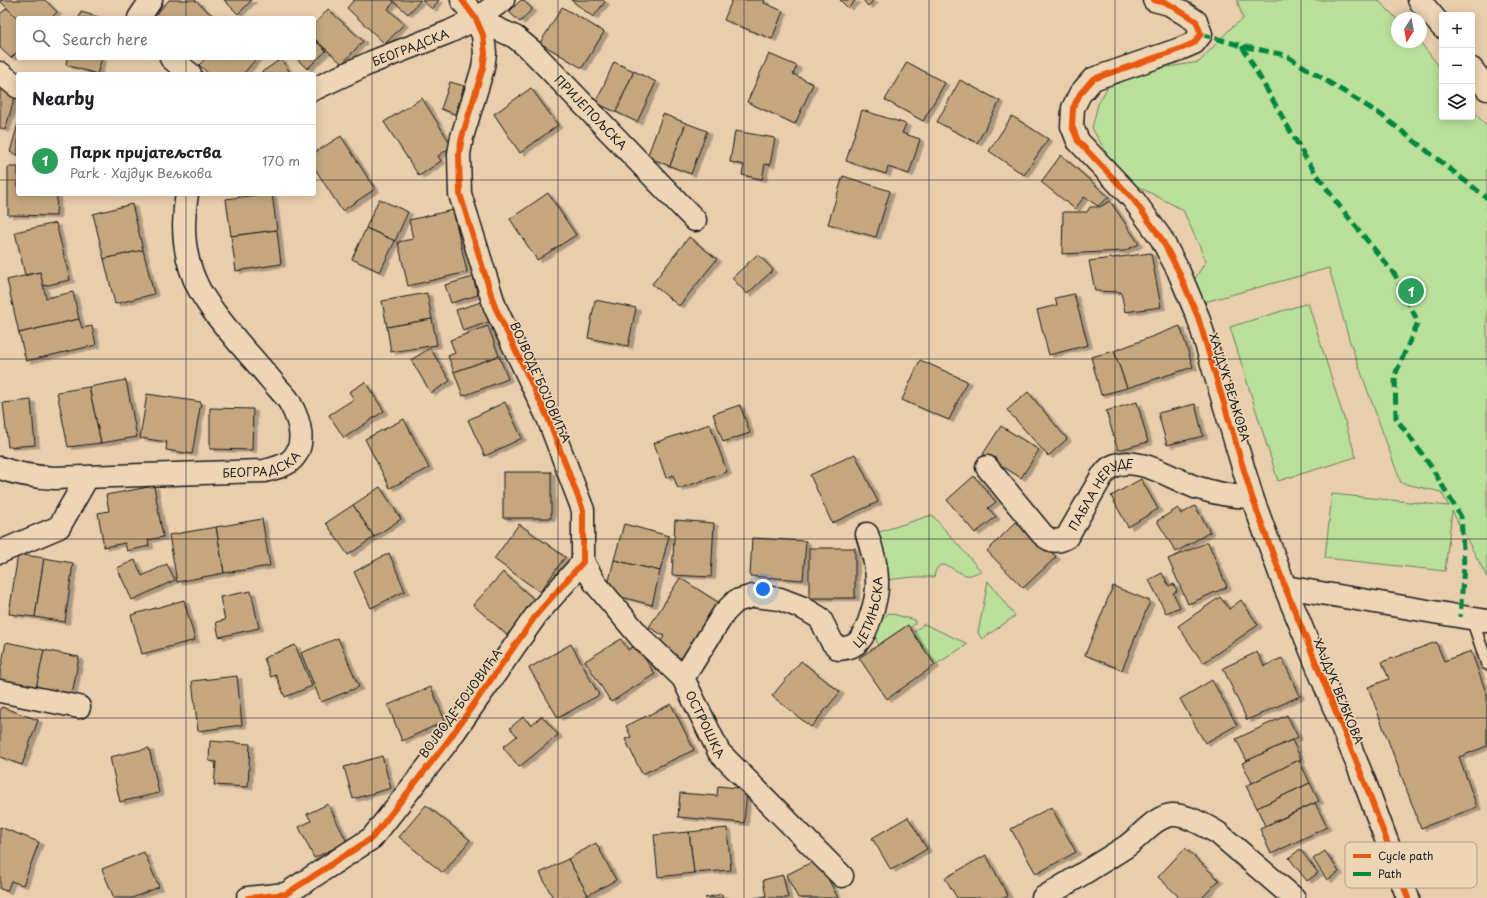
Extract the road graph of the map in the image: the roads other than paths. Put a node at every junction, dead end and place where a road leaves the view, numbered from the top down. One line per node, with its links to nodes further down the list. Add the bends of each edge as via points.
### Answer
1 (151, 0): 6 (street)
2 (462, 0): 7 (street)
3 (503, 0): 7 (street, БЕОГРАДСКА)
4 (1154, 0): 21 (street, ХАЈДУК ВЕЉКОВА, via 1169,4 1196,21 1201,34 1194,43 1180,49 1093,79 1080,94 1073,108 1072,126 1078,141 1133,199 1161,238 1178,270 1198,317)
5 (1418, 0): 8 (street)
6 (140, 16)
7 (476, 19): 14 (street, БЕОГРАДСКА); 17 (street, ПРИЈЕПОЉСКА, via 515,37 532,50); 24 (street, ВОЈВОДЕ БОЈОВИЋА, via 483,35 485,53 483,68 462,137 459,154 460,194 495,307 548,418 583,510)
8 (1439, 24)
9 (172, 60): 10 (street)
10 (188, 72)
11 (0, 73): 13 (street)
12 (1475, 73): 15 (street)
13 (16, 85)
14 (316, 88)
15 (1487, 89)
16 (188, 196): 20 (street, БЕОГРАДСКА, via 184,235 186,251 199,289 233,336 290,402 301,435 300,446 288,462 264,471)
17 (695, 220)
18 (987, 467): 21 (street, ПАБЛА НЕРУДЕ, via 1042,534 1048,540 1054,541 1061,541 1067,537 1102,476 1119,464 1132,463 1157,470 1213,493)
19 (0, 468): 20 (street, БЕОГРАДСКА, via 30,477)
20 (87, 478): 23 (street, via 59,527)
21 (1252, 497): 25 (street, ХАЈДУК ВЕЉКОВА)
22 (867, 534): 28 (street, ЦЕТИЊСКА, via 874,559 877,585 874,607 859,642 849,648 839,649 832,642 820,618 780,599 753,596 736,601 724,613)
23 (0, 552)
24 (583, 562): 28 (street, ОСТРОШКА, via 595,584 641,638); 34 (street, ВОЈВОДЕ БОЈОВИЋА, via 537,614 448,741 372,838 286,894)
25 (1285, 587): 26 (street); 31 (street, ХАЈДУК ВЕЉКОВА)
26 (1479, 620): 27 (lane)
27 (1487, 664)
28 (683, 678): 32 (street, ОСТРОШКА, via 719,752)
29 (0, 691): 30 (street)
30 (78, 707)
31 (1387, 842)
32 (842, 876)
33 (1404, 888): 37 (street, ХАЈДУК ВЕЉКОВА)
34 (248, 898)
35 (1043, 898): 36 (street, via 1128,845 1157,821 1174,815 1190,819 1218,832)
36 (1294, 898)
37 (1408, 898)

